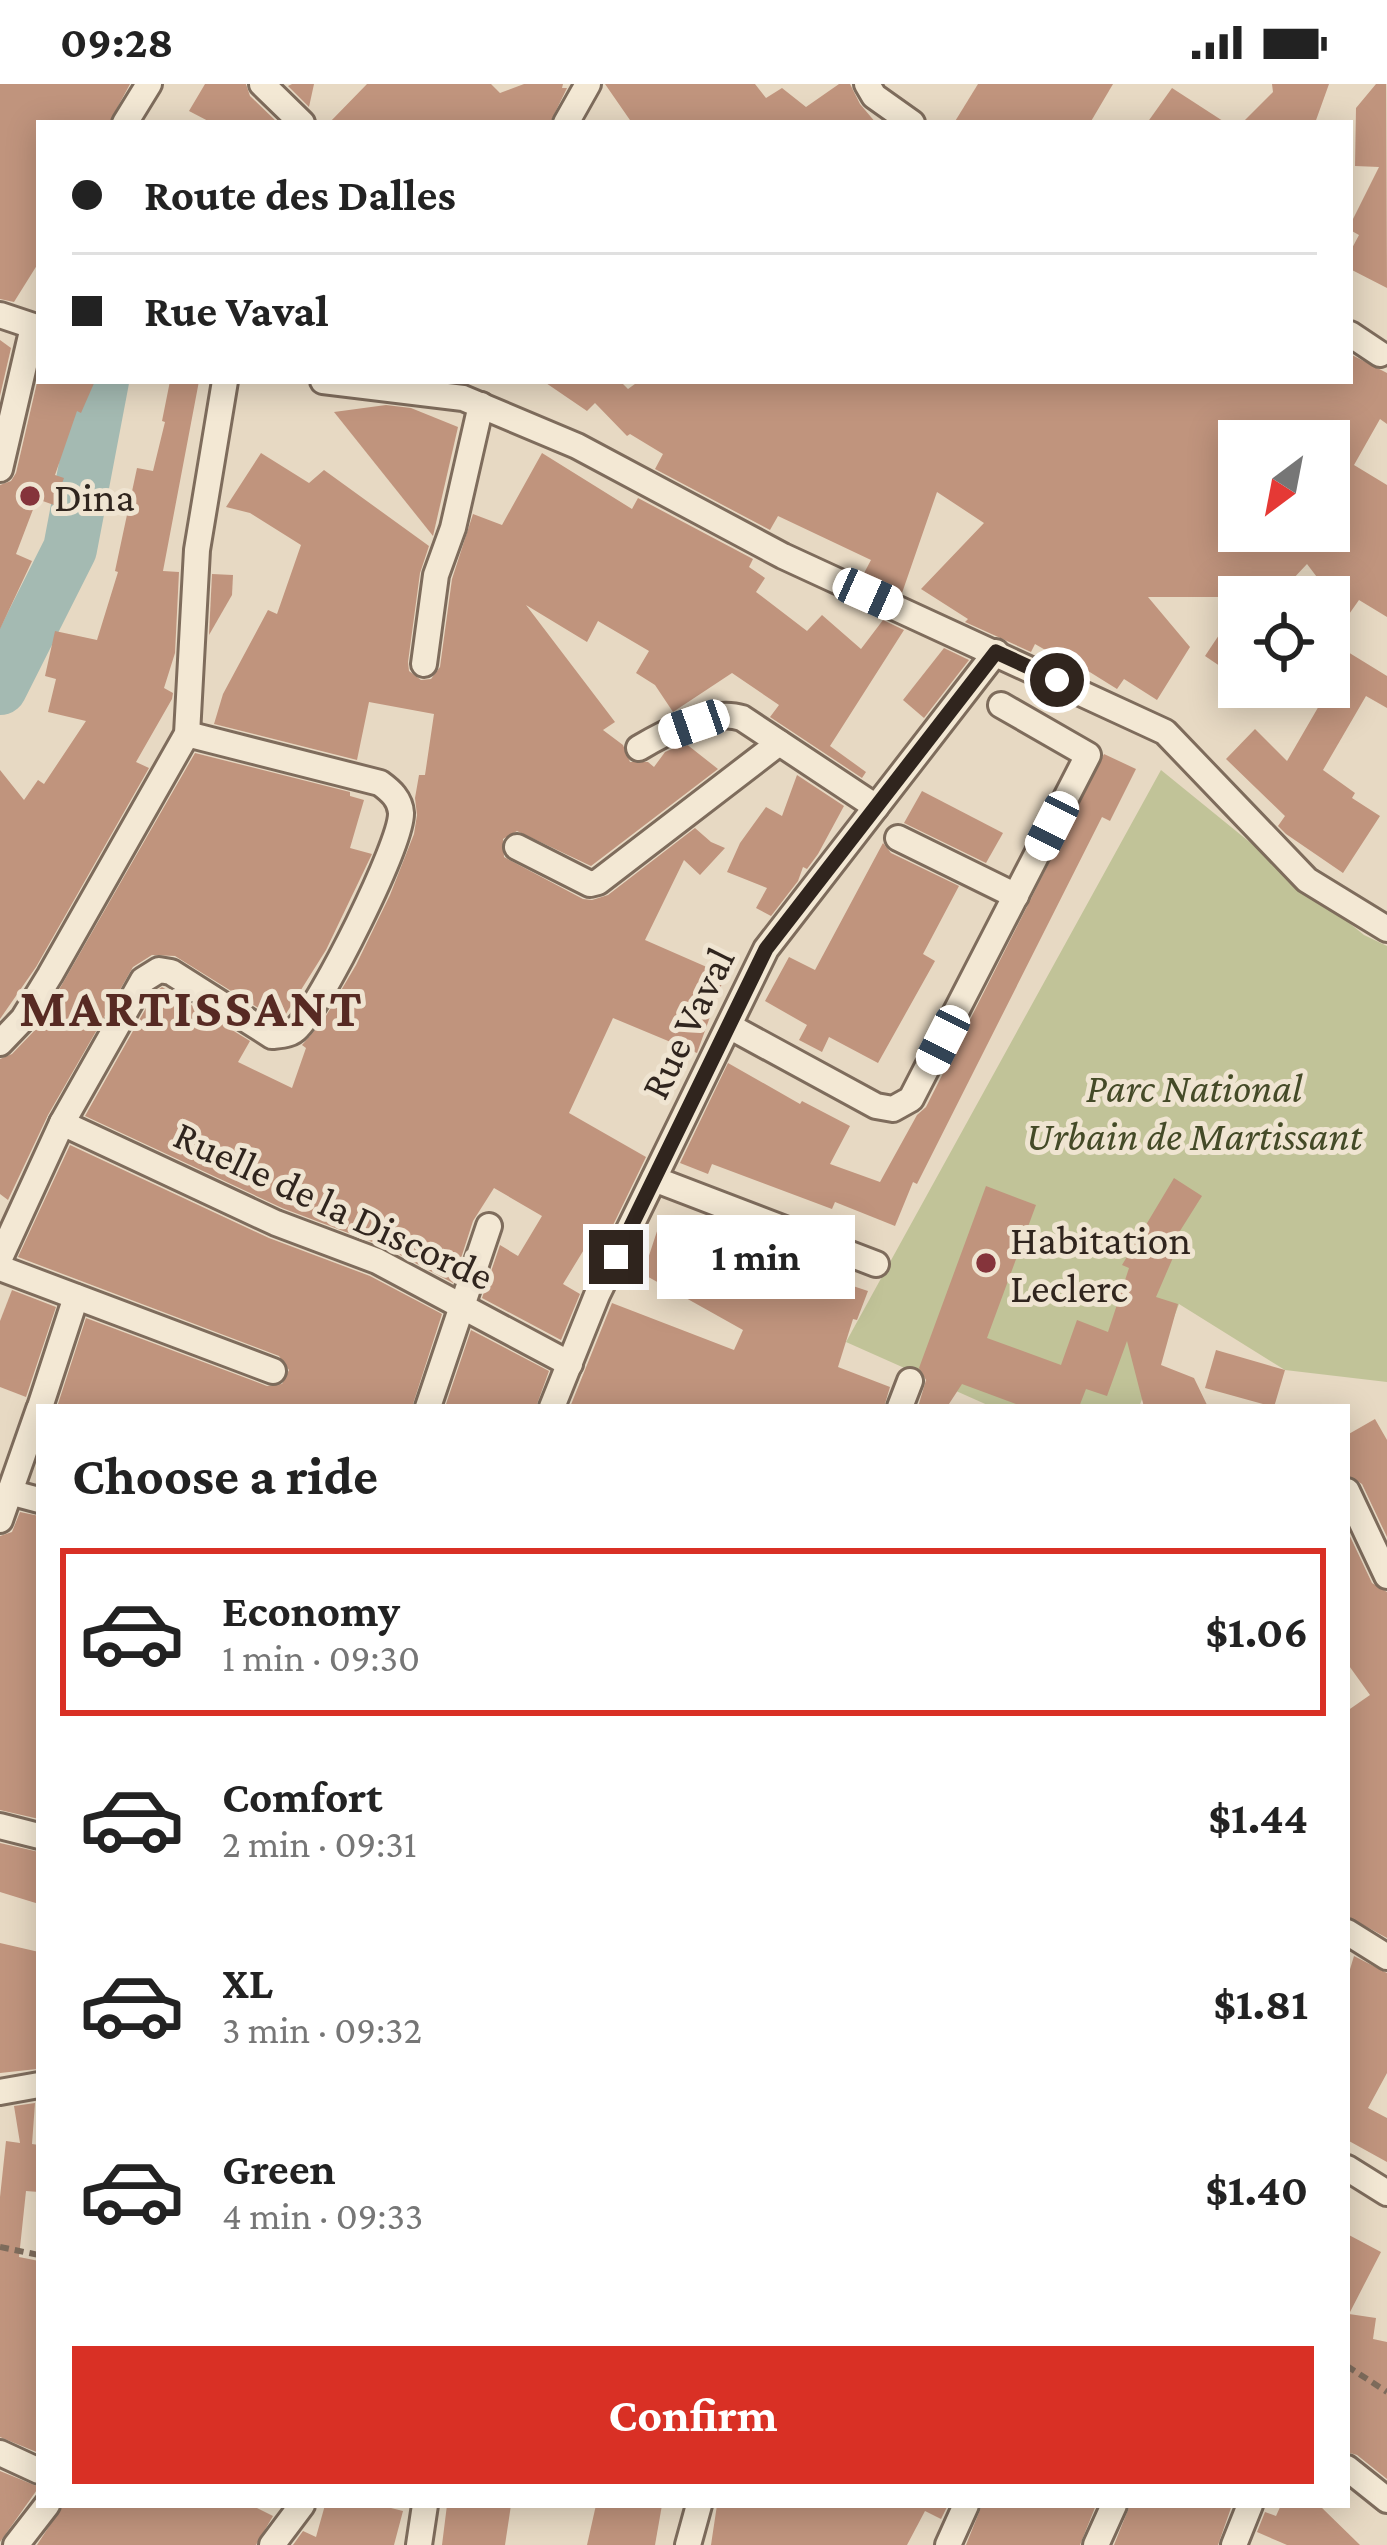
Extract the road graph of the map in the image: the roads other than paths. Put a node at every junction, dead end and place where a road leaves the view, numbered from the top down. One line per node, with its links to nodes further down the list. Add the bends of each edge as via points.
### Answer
1 (149, 84): 5 (street)
2 (262, 84): 6 (street)
3 (588, 84): 7 (street)
4 (867, 84): 8 (street)
5 (127, 120)
6 (299, 120)
7 (568, 120)
8 (908, 120)
9 (0, 315): 10 (street)
10 (35, 320): 16 (street)
11 (1353, 336): 12 (street)
12 (1380, 354)
13 (224, 384): 20 (street, via 196,550)
14 (381, 384): 15 (street)
15 (481, 405): 17 (street); 18 (street, via 436,575)
16 (0, 469)
17 (996, 652): 23 (street, Rue Vaval); 27 (street, via 1165,732 1307,880)
18 (424, 664)
19 (1001, 705): 26 (street, via 1088,754)
20 (187, 734): 29 (street, via 41,990); 30 (street, via 380,784 394,793 401,814 389,854 299,1027 272,1036 171,972 151,973)
21 (778, 743): 22 (street, via 726,713); 23 (street); 25 (street, via 598,882)
22 (639, 748)
23 (876, 807): 28 (street, Rue Vaval, via 766,949)
24 (898, 838): 26 (street)
25 (517, 847)
26 (1016, 896): 28 (street, via 919,1088 893,1109)
27 (1387, 929)
28 (728, 1026): 31 (street, Rue Vaval)
29 (0, 1043)
30 (62, 1123): 33 (street); 37 (street, Ruelle de la Discorde, via 377,1261)
31 (654, 1179): 34 (street); 38 (street, Rue Vaval)
32 (489, 1226): 37 (street)
33 (0, 1258)
34 (876, 1264)
35 (0, 1268): 36 (street)
36 (76, 1297): 39 (street); 41 (street)
37 (460, 1307): 38 (street, Ruelle de la Discorde); 42 (street)
38 (570, 1364): 43 (street, Rue Vaval)
39 (273, 1372)
40 (910, 1381): 44 (street)
41 (40, 1404)
42 (429, 1404)
43 (553, 1404)
44 (901, 1404)
45 (36, 1417): 46 (street)
46 (10, 1492): 48 (street); 49 (street)
47 (1350, 1497): 50 (street)
48 (36, 1499)
49 (0, 1520)
50 (1387, 1576)
51 (0, 1826): 52 (street)
52 (36, 1835)
53 (1350, 1934): 54 (street)
54 (1387, 1957)
55 (36, 2086): 56 (street)
56 (0, 2092)
57 (1350, 2170): 58 (street)
58 (1387, 2193)
59 (0, 2453): 60 (street)
60 (36, 2470)
61 (1350, 2470): 62 (street)
62 (1387, 2500)
63 (45, 2508): 70 (street)
64 (300, 2508): 71 (street)
65 (425, 2508): 72 (street)
66 (698, 2508): 73 (street)
67 (965, 2508): 74 (street)
68 (1113, 2508): 75 (street)
69 (1249, 2508): 76 (street)
70 (16, 2545)
71 (272, 2545)
72 (419, 2545)
73 (688, 2545)
74 (948, 2545)
75 (1096, 2545)
76 (1234, 2545)

